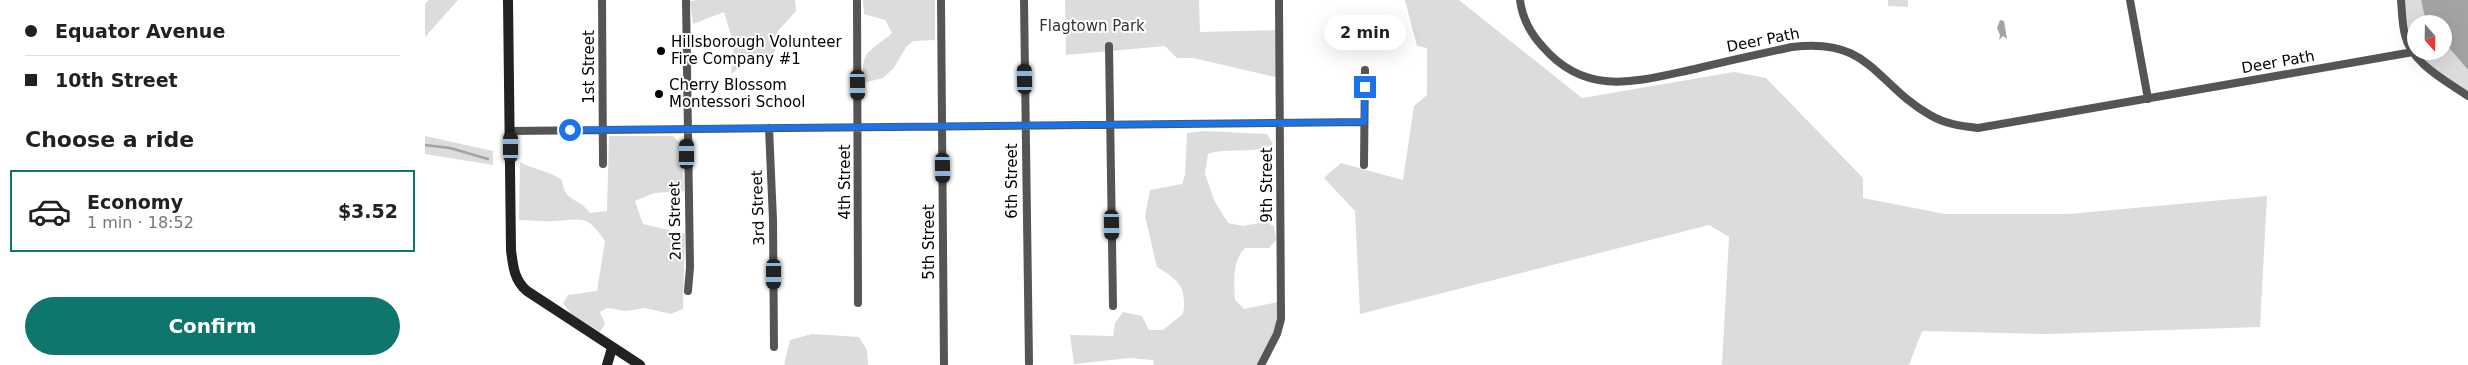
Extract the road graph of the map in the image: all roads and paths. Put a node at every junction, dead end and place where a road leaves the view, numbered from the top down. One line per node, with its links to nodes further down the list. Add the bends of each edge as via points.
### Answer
1 (508, 0): 27 (street)
2 (602, 0): 26 (street, 1st Street)
3 (686, 0): 25 (street, 2nd Street)
4 (857, 0): 22 (street, 4th Street)
5 (941, 0): 23 (street, 5th Street)
6 (1024, 0): 20 (street, 6th Street)
7 (1279, 0): 19 (street, 9th Street)
8 (1520, 0): 17 (street, Deer Path, via 1530,28 1552,58 1577,74 1602,82 1631,82 1792,47 1819,45 1847,52 1868,62 1919,108 1941,121 1961,126 1995,126)
9 (2130, 0): 17 (street)
10 (2401, 0): 11 (street)
11 (2407, 40)
12 (1109, 46): 21 (street)
13 (2407, 53): 17 (street, Deer Path)
14 (2422, 60): 16 (street)
15 (1365, 70): 18 (street)
16 (2468, 96)
17 (2148, 99)
18 (1364, 122): 19 (street); 29 (street)
19 (1281, 123): 21 (street); 39 (street, 9th Street, via 1281,319)
20 (1026, 124): 21 (street); 23 (street); 35 (street, 6th Street)
21 (1110, 124): 32 (street)
22 (858, 126): 23 (street); 24 (street); 31 (street, 4th Street)
23 (942, 126): 38 (street, 5th Street)
24 (769, 128): 25 (street); 33 (street, 3rd Street)
25 (687, 129): 26 (street); 30 (street, 2nd Street)
26 (603, 130): 27 (street); 28 (street, 1st Street)
27 (511, 131): 34 (street, via 511,250 517,278 527,291)
28 (603, 164)
29 (1364, 165)
30 (688, 291)
31 (859, 303)
32 (1113, 306)
33 (774, 347)
34 (612, 348): 36 (street); 37 (street)
35 (1029, 363)
36 (607, 365)
37 (639, 365)
38 (944, 365)
39 (1261, 365)

